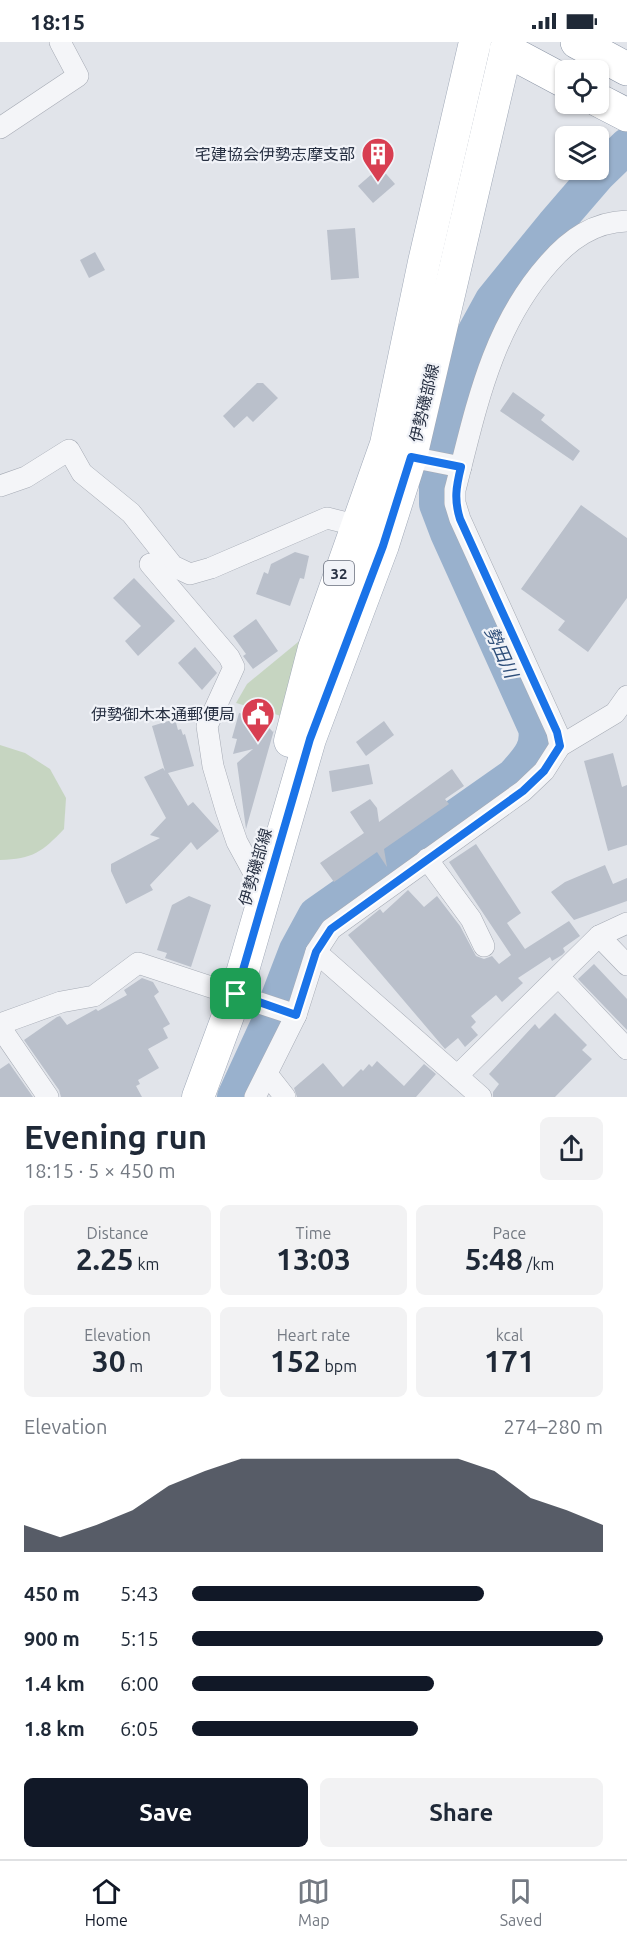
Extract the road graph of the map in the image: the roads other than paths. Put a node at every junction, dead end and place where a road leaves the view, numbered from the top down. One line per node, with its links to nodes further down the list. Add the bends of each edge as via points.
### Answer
1 (60, 42): 8 (street, via 78,76)
2 (577, 42): 6 (highway)
3 (616, 42): 5 (highway)
4 (495, 44): 7 (highway); 10 (main road, 伊勢磯部線 / 32); 13 (main road, 伊勢磯部線 / 32, via 386,444)
5 (627, 48)
6 (627, 69)
7 (555, 76)
8 (0, 128)
9 (627, 221): 11 (street, via 596,226 569,243 520,300 497,343)
10 (418, 458): 11 (street); 25 (main road, 伊勢磯部線 / 32, via 310,739)
11 (458, 467): 16 (street, via 455,503 460,519)
12 (0, 486): 13 (street, via 26,477 69,450 82,473 131,513 173,566 190,574 327,518)
13 (355, 525): 18 (main road, 伊勢磯部線 / 32, via 314,648)
14 (150, 564): 18 (street, via 230,657 234,667 207,726 226,810 237,842)
15 (627, 696): 16 (street, via 615,713)
16 (560, 746): 17 (street, via 544,771 523,791)
17 (427, 859): 21 (street, via 471,919); 22 (street, via 331,929)
18 (255, 874): 25 (main road, 伊勢磯部線 / 32)
19 (627, 923): 20 (street)
20 (599, 936): 23 (street); 24 (street)
21 (484, 946)
22 (316, 952): 26 (street); 30 (street)
23 (627, 965)
24 (559, 977): 28 (street); 30 (street)
25 (238, 995): 26 (street); 27 (street, via 138,963 93,996 61,1002); 32 (main road, 伊勢磯部線 / 32); 33 (main road, 伊勢磯部線 / 32)
26 (293, 1014): 29 (street)
27 (0, 1026): 31 (street)
28 (627, 1048)
29 (267, 1074): 34 (street); 35 (street)
30 (457, 1076): 36 (street)
31 (48, 1097)
32 (178, 1097)
33 (198, 1097)
34 (255, 1097)
35 (285, 1097)
36 (480, 1097)

